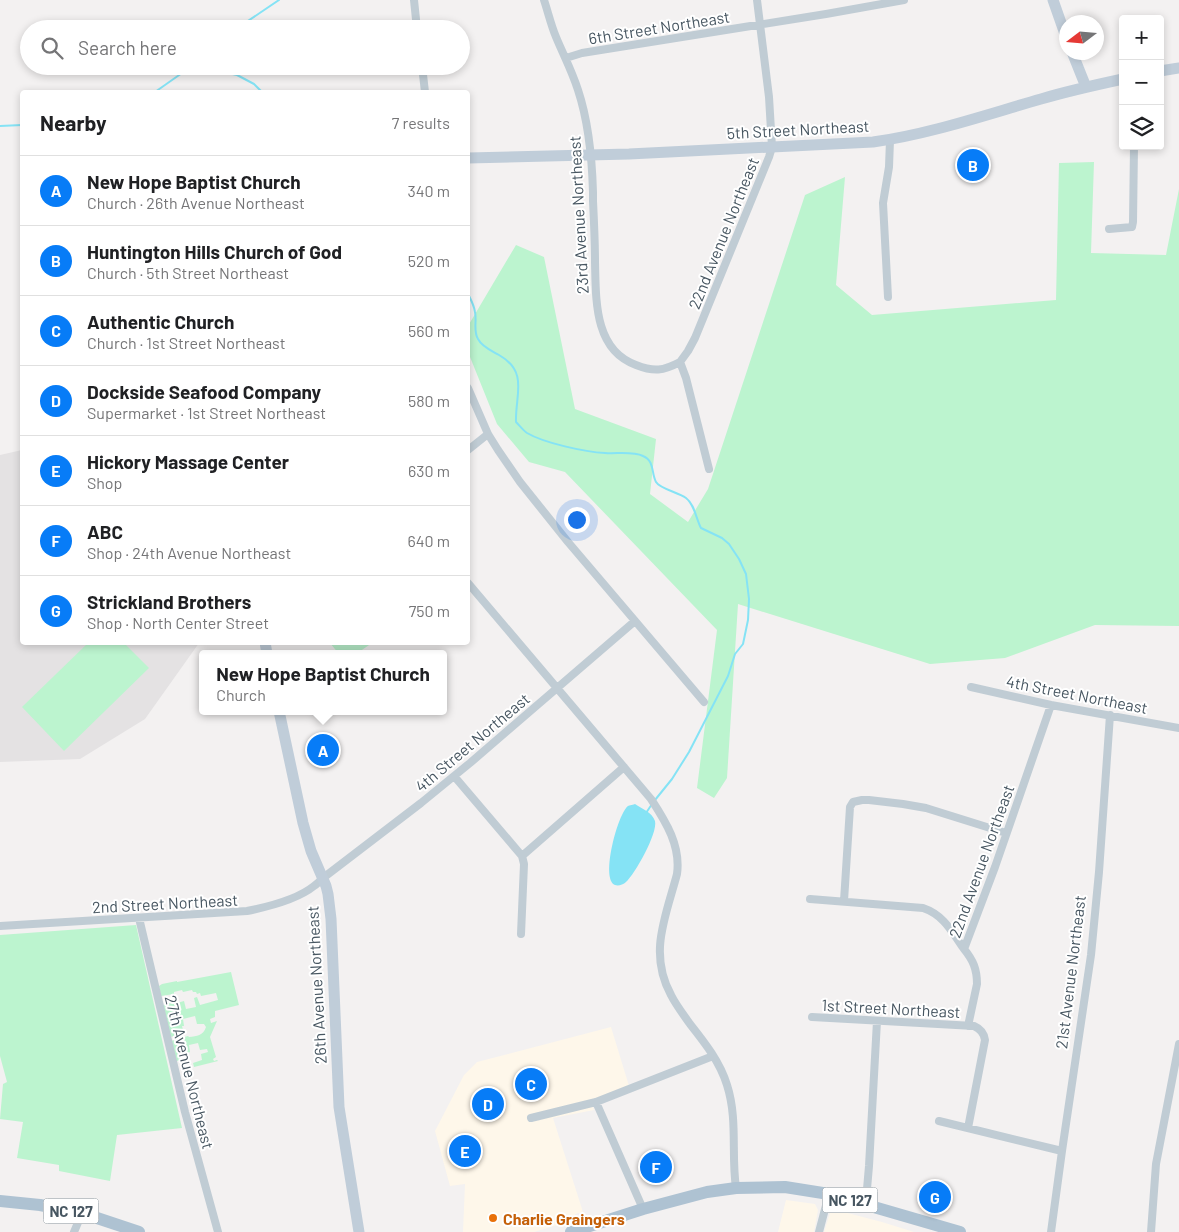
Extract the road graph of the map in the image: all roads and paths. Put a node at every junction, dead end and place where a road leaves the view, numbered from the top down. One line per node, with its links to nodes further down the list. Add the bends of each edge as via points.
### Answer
1 (414, 0): 7 (street)
2 (544, 0): 9 (street, 23rd Avenue Northeast)
3 (757, 0): 8 (street, 22nd Avenue Northeast)
4 (904, 0): 8 (street, 6th Street Northeast)
5 (1053, 0): 6 (street)
6 (1059, 17)
7 (416, 20)
8 (760, 25): 9 (street, 6th Street Northeast); 18 (street, 22nd Avenue Northeast, via 770,97)
9 (566, 58): 20 (street, 23rd Avenue Northeast, via 584,109)
10 (1075, 60): 15 (street)
11 (1179, 68): 12 (street)
12 (1164, 70)
13 (423, 75): 16 (street)
14 (1119, 80): 15 (street, 5th Street Northeast)
15 (1086, 87): 17 (street, 5th Street Northeast, via 944,128)
16 (425, 90)
17 (890, 140): 18 (street, 5th Street Northeast); 23 (street, via 883,202)
18 (772, 148): 20 (street, 5th Street Northeast); 24 (street, 22nd Avenue Northeast, via 695,338)
19 (1134, 150): 22 (street, via 1132,227)
20 (590, 155): 21 (street, 5th Street Northeast); 24 (street, 23rd Avenue Northeast, via 596,302 602,328 609,344 621,358 631,363 649,370)
21 (470, 158)
22 (1109, 230)
23 (888, 297)
24 (680, 362): 28 (street)
25 (470, 393): 26 (street)
26 (488, 434): 27 (street); 30 (street, via 527,492)
27 (470, 448)
28 (709, 469)
29 (470, 585): 32 (street)
30 (635, 621): 32 (street, 4th Street Northeast); 33 (street)
31 (971, 687): 34 (street, 4th Street Northeast)
32 (557, 688): 38 (street); 39 (street, 4th Street Northeast)
33 (704, 702)
34 (1051, 705): 36 (street, 4th Street Northeast); 40 (street, 22nd Avenue Northeast)
35 (280, 715): 42 (street, 26th Avenue Northeast, via 303,823)
36 (1110, 715): 37 (street, 4th Street Northeast); 58 (street, 21st Avenue Northeast, via 1090,955)
37 (1179, 728)
38 (624, 767): 41 (street); 53 (street, via 651,799 676,846 678,867 661,932 661,969 676,1005)
39 (454, 776): 41 (street); 42 (street, 4th Street Northeast)
40 (1006, 834): 44 (street, via 926,808 869,800 853,802); 48 (street, 22nd Avenue Northeast)
41 (522, 856): 47 (street)
42 (323, 878): 45 (street, 2nd Street Northeast, via 294,898 247,911); 68 (street, 26th Avenue Northeast, via 331,919 339,1107)
43 (810, 899): 44 (street)
44 (844, 901): 48 (street, via 929,910 942,919)
45 (139, 918): 46 (street, 2nd Street Northeast); 67 (street, 27th Avenue Northeast, via 185,1112)
46 (0, 926)
47 (521, 934)
48 (964, 949): 51 (street, 22nd Avenue Northeast, via 974,963 977,978)
49 (812, 1017): 50 (street, 1st Street Northeast)
50 (877, 1021): 51 (street, 1st Street Northeast); 62 (street)
51 (968, 1026): 57 (street, via 982,1031 985,1040)
52 (1179, 1044): 73 (street, via 1156,1164)
53 (713, 1056): 54 (street); 59 (street, via 731,1098)
54 (596, 1102): 55 (street); 63 (street)
55 (531, 1118)
56 (939, 1121): 57 (street)
57 (968, 1128): 58 (street)
58 (1062, 1151): 72 (street, 21st Avenue Northeast)
59 (736, 1188): 60 (main road, NC 127, via 786,1187); 63 (main road, NC 127, via 703,1193)
60 (829, 1194): 62 (main road, NC 127); 70 (street)
61 (0, 1201): 64 (main road, NC 127)
62 (864, 1204): 71 (main road, NC 127)
63 (643, 1210): 69 (main road, NC 127)
64 (82, 1213): 65 (street); 66 (main road, NC 127)
65 (74, 1232)
66 (140, 1232)
67 (218, 1232)
68 (359, 1232)
69 (571, 1232)
70 (819, 1232)
71 (960, 1232)
72 (1051, 1232)
73 (1151, 1232)

